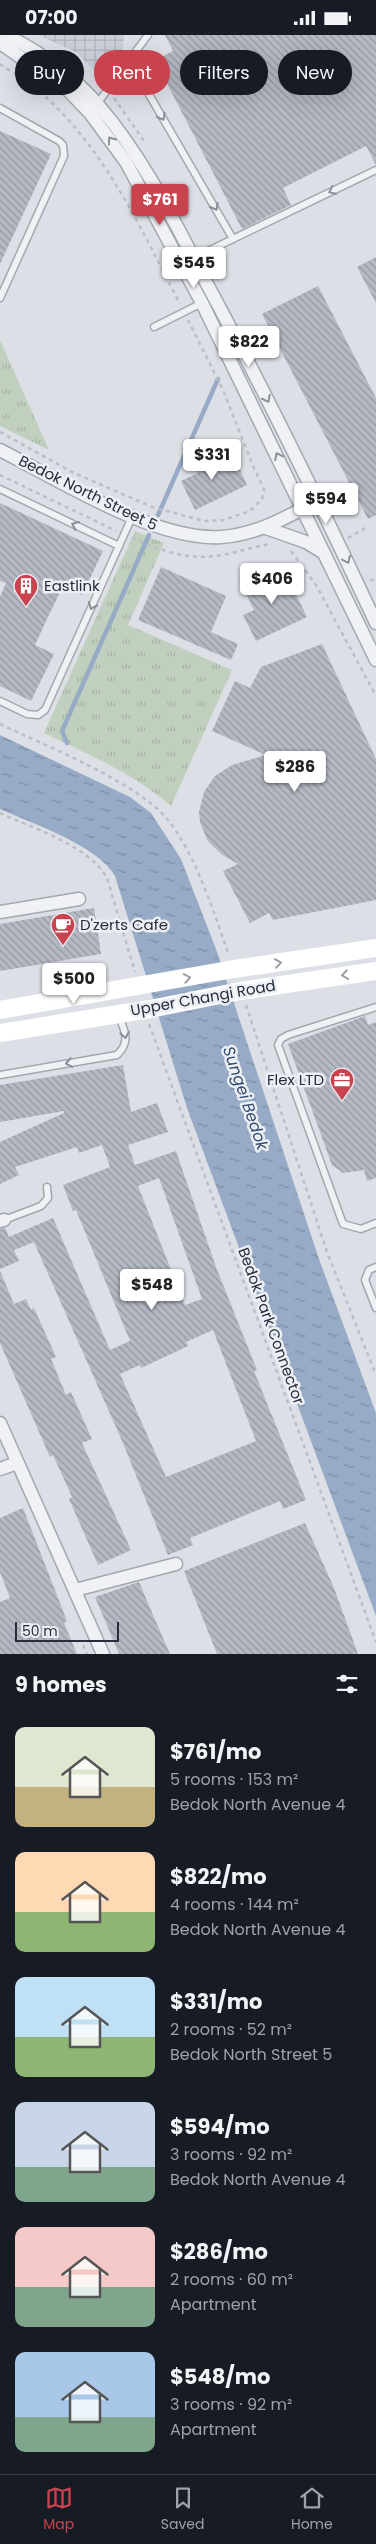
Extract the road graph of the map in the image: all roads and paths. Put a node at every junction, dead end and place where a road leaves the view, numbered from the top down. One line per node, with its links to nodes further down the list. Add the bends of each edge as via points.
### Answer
1 (5, 35): 3 (lane); 9 (street, via 74,80)
2 (148, 35): 4 (lane)
3 (0, 42): 9 (street)
4 (137, 50)
5 (0, 64): 16 (path, via 37,89 84,136 120,188)
6 (103, 95): 9 (lane)
7 (149, 95): 11 (lane, one-way to 11)
8 (0, 108): 14 (lane, via 59,141 63,145 64,156)
9 (94, 108): 12 (street, via 136,155); 13 (street, one-way to 9)
10 (376, 170): 11 (lane, one-way to 11)
11 (233, 239): 12 (lane)
12 (193, 258): 13 (lane); 24 (street, one-way to 24)
13 (181, 264): 15 (street)
14 (0, 298)
15 (202, 303): 16 (lane); 25 (street, one-way to 15)
16 (184, 312): 17 (lane); 22 (path, via 223,390)
17 (154, 327)
18 (0, 432): 22 (path, via 72,472 152,507 204,521 224,520 250,511 262,499)
19 (0, 450): 26 (street, Bedok North Street 5)
20 (0, 475): 29 (path)
21 (0, 489): 32 (lane, one-way to 21)
22 (264, 489): 23 (path)
23 (270, 490)
24 (318, 501): 25 (street, Bedok North Street 5); 35 (street, one-way to 35)
25 (303, 509): 28 (street, Bedok North Street 5); 34 (street)
26 (132, 517): 28 (street, Bedok North Street 5, via 175,533 221,537); 29 (lane)
27 (369, 526): 30 (path)
28 (266, 528): 34 (street, via 306,542)
29 (124, 535): 31 (path, via 185,557 208,557); 32 (lane)
30 (346, 538)
31 (278, 545)
32 (119, 546): 38 (lane, one-way to 38, via 45,709 38,715 27,714)
33 (284, 547): 37 (path, via 295,554 316,585)
34 (324, 553): 36 (street)
35 (376, 623)
36 (376, 660)
37 (376, 696)
38 (0, 701)
39 (0, 724): 44 (path, via 102,773 145,798 168,820 189,853)
40 (0, 813): 46 (path, via 87,855 100,867 107,878)
41 (79, 899): 42 (street)
42 (0, 912)
43 (376, 948): 44 (street, Upper Changi Road, one-way to 43)
44 (230, 966): 46 (street, Upper Changi Road, one-way to 44)
45 (376, 971): 47 (street, Upper Changi Road, one-way to 47)
46 (140, 982): 49 (street, Upper Changi Road)
47 (240, 995): 50 (street, Upper Changi Road); 59 (path, via 327,1252)
48 (376, 1007): 56 (lane, via 288,1035 280,1039 278,1045 344,1224 360,1229)
49 (0, 1009)
50 (148, 1013): 51 (street, Upper Changi Road); 66 (path, Bedok Park Connector)
51 (118, 1014): 52 (street, Upper Changi Road); 53 (lane, one-way to 53, via 127,1041 117,1055)
52 (0, 1033)
53 (0, 1075)
54 (47, 1187): 55 (lane, via 48,1197 41,1206)
55 (2, 1221)
56 (376, 1223)
57 (376, 1267): 58 (lane, via 369,1270 365,1280)
58 (376, 1308)
59 (376, 1375)
60 (0, 1423): 61 (street)
61 (16, 1459): 62 (street); 63 (street); 65 (street)
62 (0, 1460)
63 (0, 1469)
64 (176, 1564): 65 (street)
65 (75, 1590): 67 (street)
66 (376, 1642)
67 (103, 1654)

